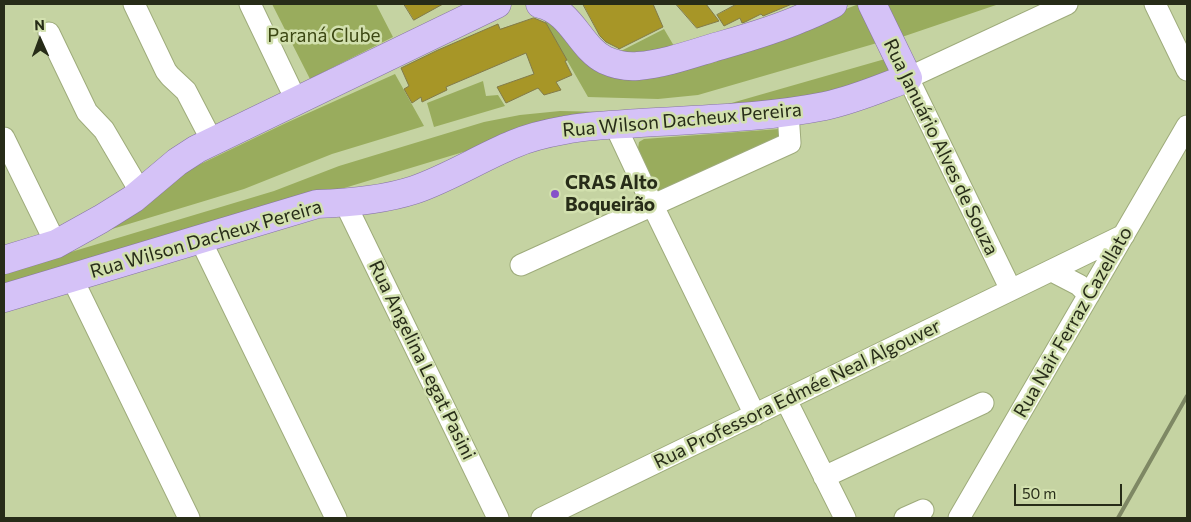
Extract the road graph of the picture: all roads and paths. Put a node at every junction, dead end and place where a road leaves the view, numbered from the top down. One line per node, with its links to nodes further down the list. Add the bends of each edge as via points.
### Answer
1 (134, 4): 17 (street, via 166,71 186,91)
2 (250, 4): 12 (street)
3 (496, 4): 12 (main road)
4 (833, 4): 8 (main road, via 774,29 689,55 638,66 614,64 602,58)
5 (872, 4): 11 (main road, Rua Januário Alves de Souza)
6 (1067, 4): 11 (street, Rua Wilson Dacheux Pereira)
7 (1155, 4): 10 (street)
8 (552, 7)
9 (50, 33): 18 (street, via 87,112 104,130)
10 (1187, 70)
11 (908, 78): 13 (main road, Rua Wilson Dacheux Pereira, via 840,103); 28 (street, Rua Januário Alves de Souza)
12 (296, 100): 17 (main road)
13 (788, 112): 14 (main road, Rua Wilson Dacheux Pereira); 20 (street, via 790,142)
14 (615, 125): 19 (main road, Rua Wilson Dacheux Pereira, via 565,129 515,143 413,190); 20 (street)
15 (1187, 126): 21 (street, Rua Nair Ferraz Cazellato)
16 (4, 138): 23 (street)
17 (212, 141): 18 (main road, via 182,158)
18 (140, 193): 23 (main road)
19 (345, 203): 22 (main road, Rua Wilson Dacheux Pereira, via 317,204); 37 (street, Rua Angelina Legat Pasini)
20 (652, 204): 25 (street); 33 (street)
21 (1124, 235): 26 (street, Rua Professora Edmée Neal Algouver); 29 (street, Rua Nair Ferraz Cazellato)
22 (200, 239): 27 (main road, Rua Wilson Dacheux Pereira); 36 (street)
23 (56, 244): 24 (main road)
24 (4, 260)
25 (521, 265)
26 (1052, 271): 28 (street, Rua Professora Edmée Neal Algouver); 29 (street, via 1079,285)
27 (72, 278): 30 (main road, Rua Wilson Dacheux Pereira); 35 (street)
28 (1011, 290): 31 (street, Rua Professora Edmée Neal Algouver)
29 (1089, 295): 40 (street, Rua Nair Ferraz Cazellato)
30 (4, 298)
31 (786, 400): 33 (street, Rua Professora Edmée Neal Algouver); 34 (street)
32 (982, 403): 34 (street)
33 (755, 415): 38 (street, Rua Professora Edmée Neal Algouver)
34 (824, 477): 39 (street)
35 (189, 518)
36 (336, 518)
37 (498, 518)
38 (542, 518)
39 (845, 518)
40 (959, 518)

